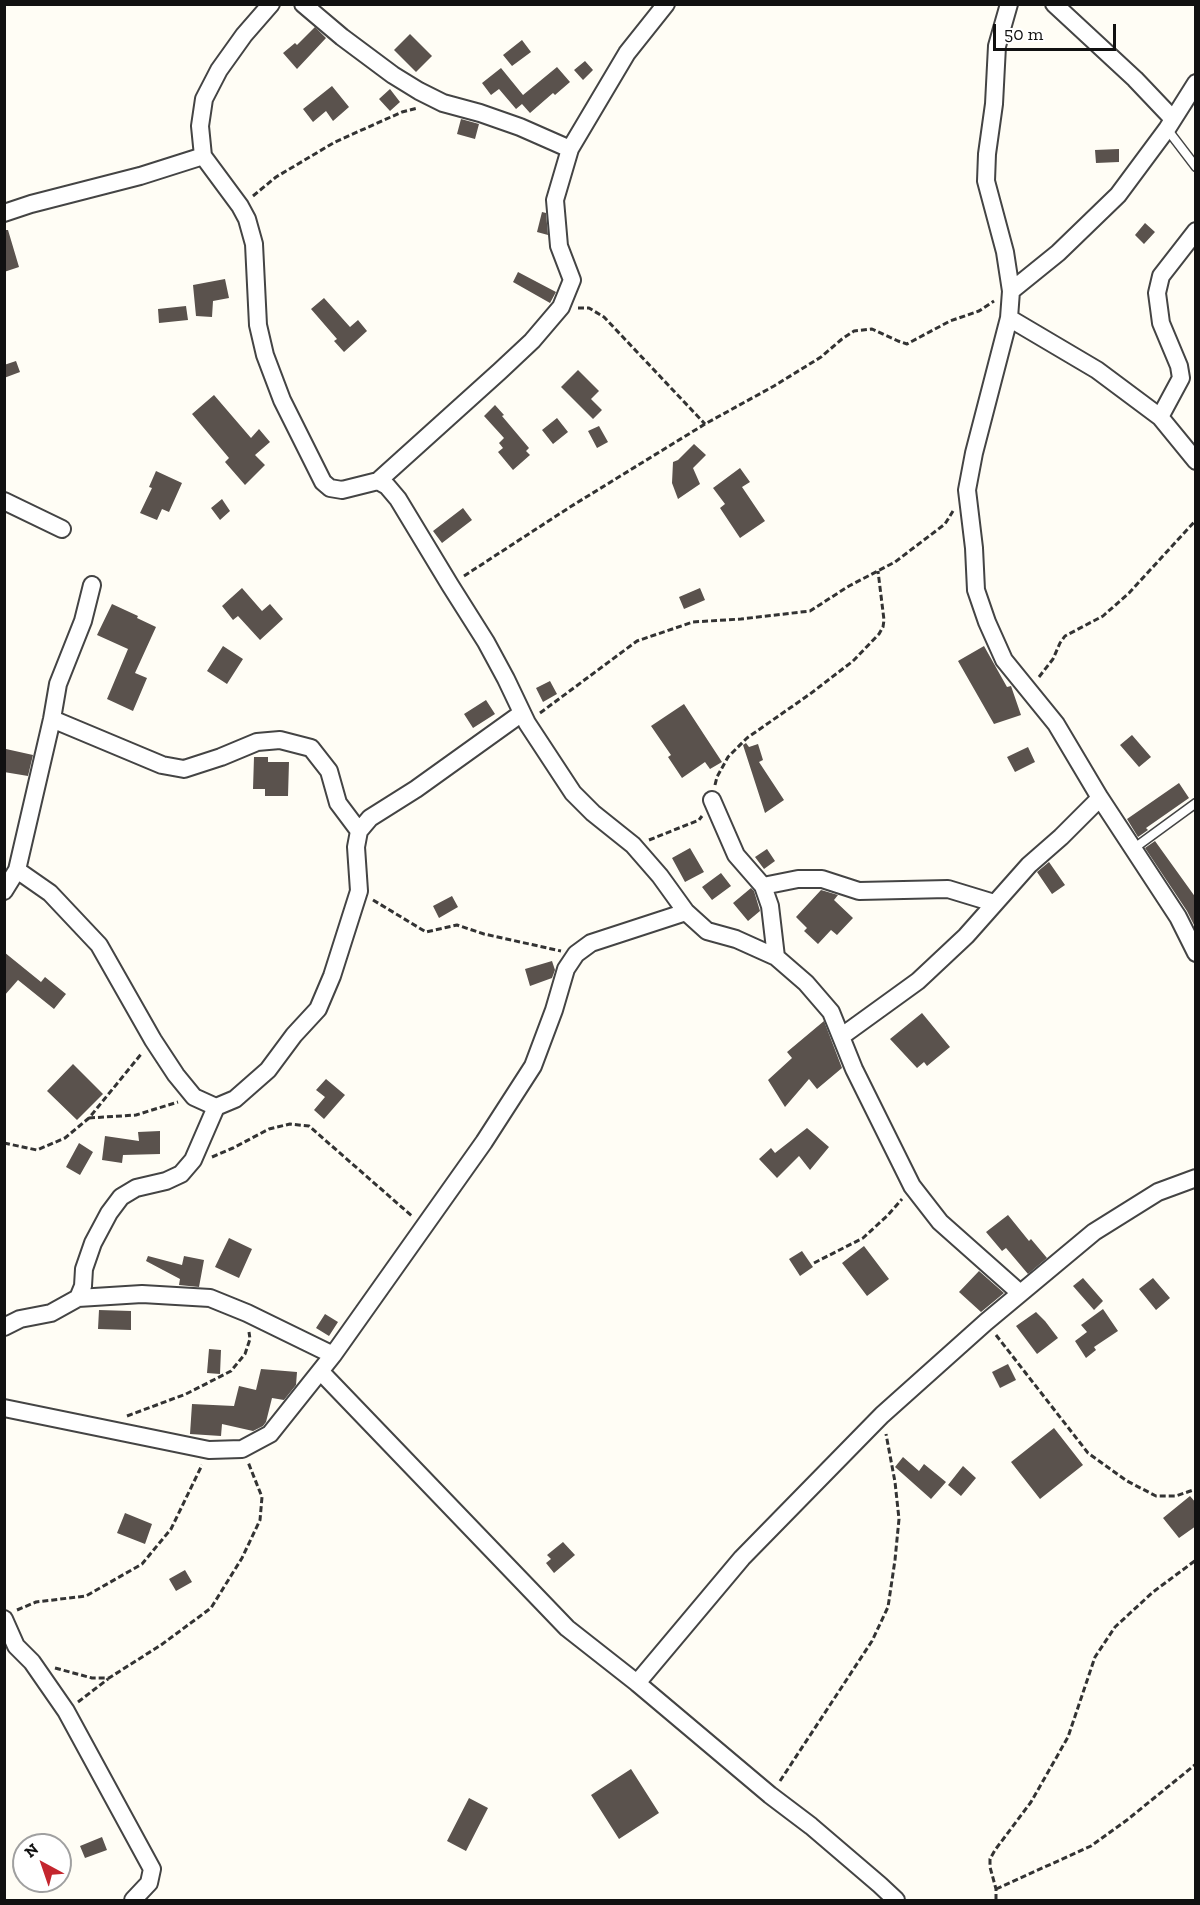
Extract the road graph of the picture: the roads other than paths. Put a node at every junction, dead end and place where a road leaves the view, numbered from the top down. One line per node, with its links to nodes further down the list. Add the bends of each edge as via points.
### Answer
1 (271, 4): 9 (street, via 231,52 204,99 200,126)
2 (303, 4): 8 (street, via 419,91)
3 (666, 4): 8 (street, via 627,54)
4 (1009, 4): 13 (street, via 997,46 986,181)
5 (1054, 4): 7 (street, via 1135,79)
6 (1196, 83): 7 (street)
7 (1170, 124): 10 (lane); 13 (street, via 1118,195 1058,253)
8 (570, 149): 17 (street, via 555,200 559,246 572,280 561,307 532,341)
9 (203, 156): 11 (street); 17 (street, via 247,219 254,243 258,325 265,355 312,462 330,488 342,490)
10 (1196, 167)
11 (4, 213)
12 (1196, 231): 15 (street, via 1161,276 1157,293 1161,323 1181,378)
13 (1011, 291): 14 (street)
14 (1009, 318): 15 (street, via 1097,370); 23 (street, via 967,490 976,590 1004,660 1056,724)
15 (1160, 417): 16 (street)
16 (1196, 461)
17 (378, 481): 21 (street, via 398,499 486,642)
18 (4, 501): 19 (street)
19 (62, 529)
20 (92, 585): 22 (street, via 83,621 58,684)
21 (525, 718): 26 (street, via 370,818); 32 (street, via 573,793 633,845)
22 (52, 719): 26 (street, via 162,765 184,769 257,741 280,740 311,748 328,771 338,803); 28 (street)
23 (1100, 798): 27 (street); 31 (street)
24 (712, 800): 29 (street, via 736,855)
25 (1196, 803): 27 (lane)
26 (359, 831): 36 (street, via 359,891 318,1009 268,1070 235,1099)
27 (1133, 849): 33 (street, via 1178,917)
28 (17, 870): 30 (street); 36 (street, via 50,893 99,945 176,1075 194,1097)
29 (763, 885): 31 (street, via 822,879 859,891 948,889); 34 (street, via 771,906)
30 (4, 891)
31 (994, 903): 35 (street, via 918,981)
32 (686, 912): 34 (street, via 707,931); 41 (street, via 591,942 576,954 566,969 533,1066)
33 (1196, 953)
34 (776, 957): 35 (street, via 831,1012)
35 (842, 1036): 38 (street, via 912,1186 940,1222)
36 (216, 1107): 39 (street, via 192,1160 181,1174 166,1182 136,1188 121,1197 109,1213 93,1243)
37 (1196, 1178): 38 (street, via 1158,1192 1094,1232)
38 (1020, 1293): 45 (street, via 882,1415 742,1558)
39 (78, 1298): 40 (street, via 51,1313); 41 (street, via 142,1294 210,1299)
40 (4, 1326)
41 (333, 1355): 42 (street)
42 (321, 1372): 43 (street, via 270,1434 242,1449 209,1450); 45 (street, via 567,1628)
43 (4, 1408)
44 (10, 1615): 46 (street, via 16,1646 66,1711 152,1869 149,1883)
45 (637, 1683): 47 (street)
46 (133, 1900)
47 (896, 1900)

